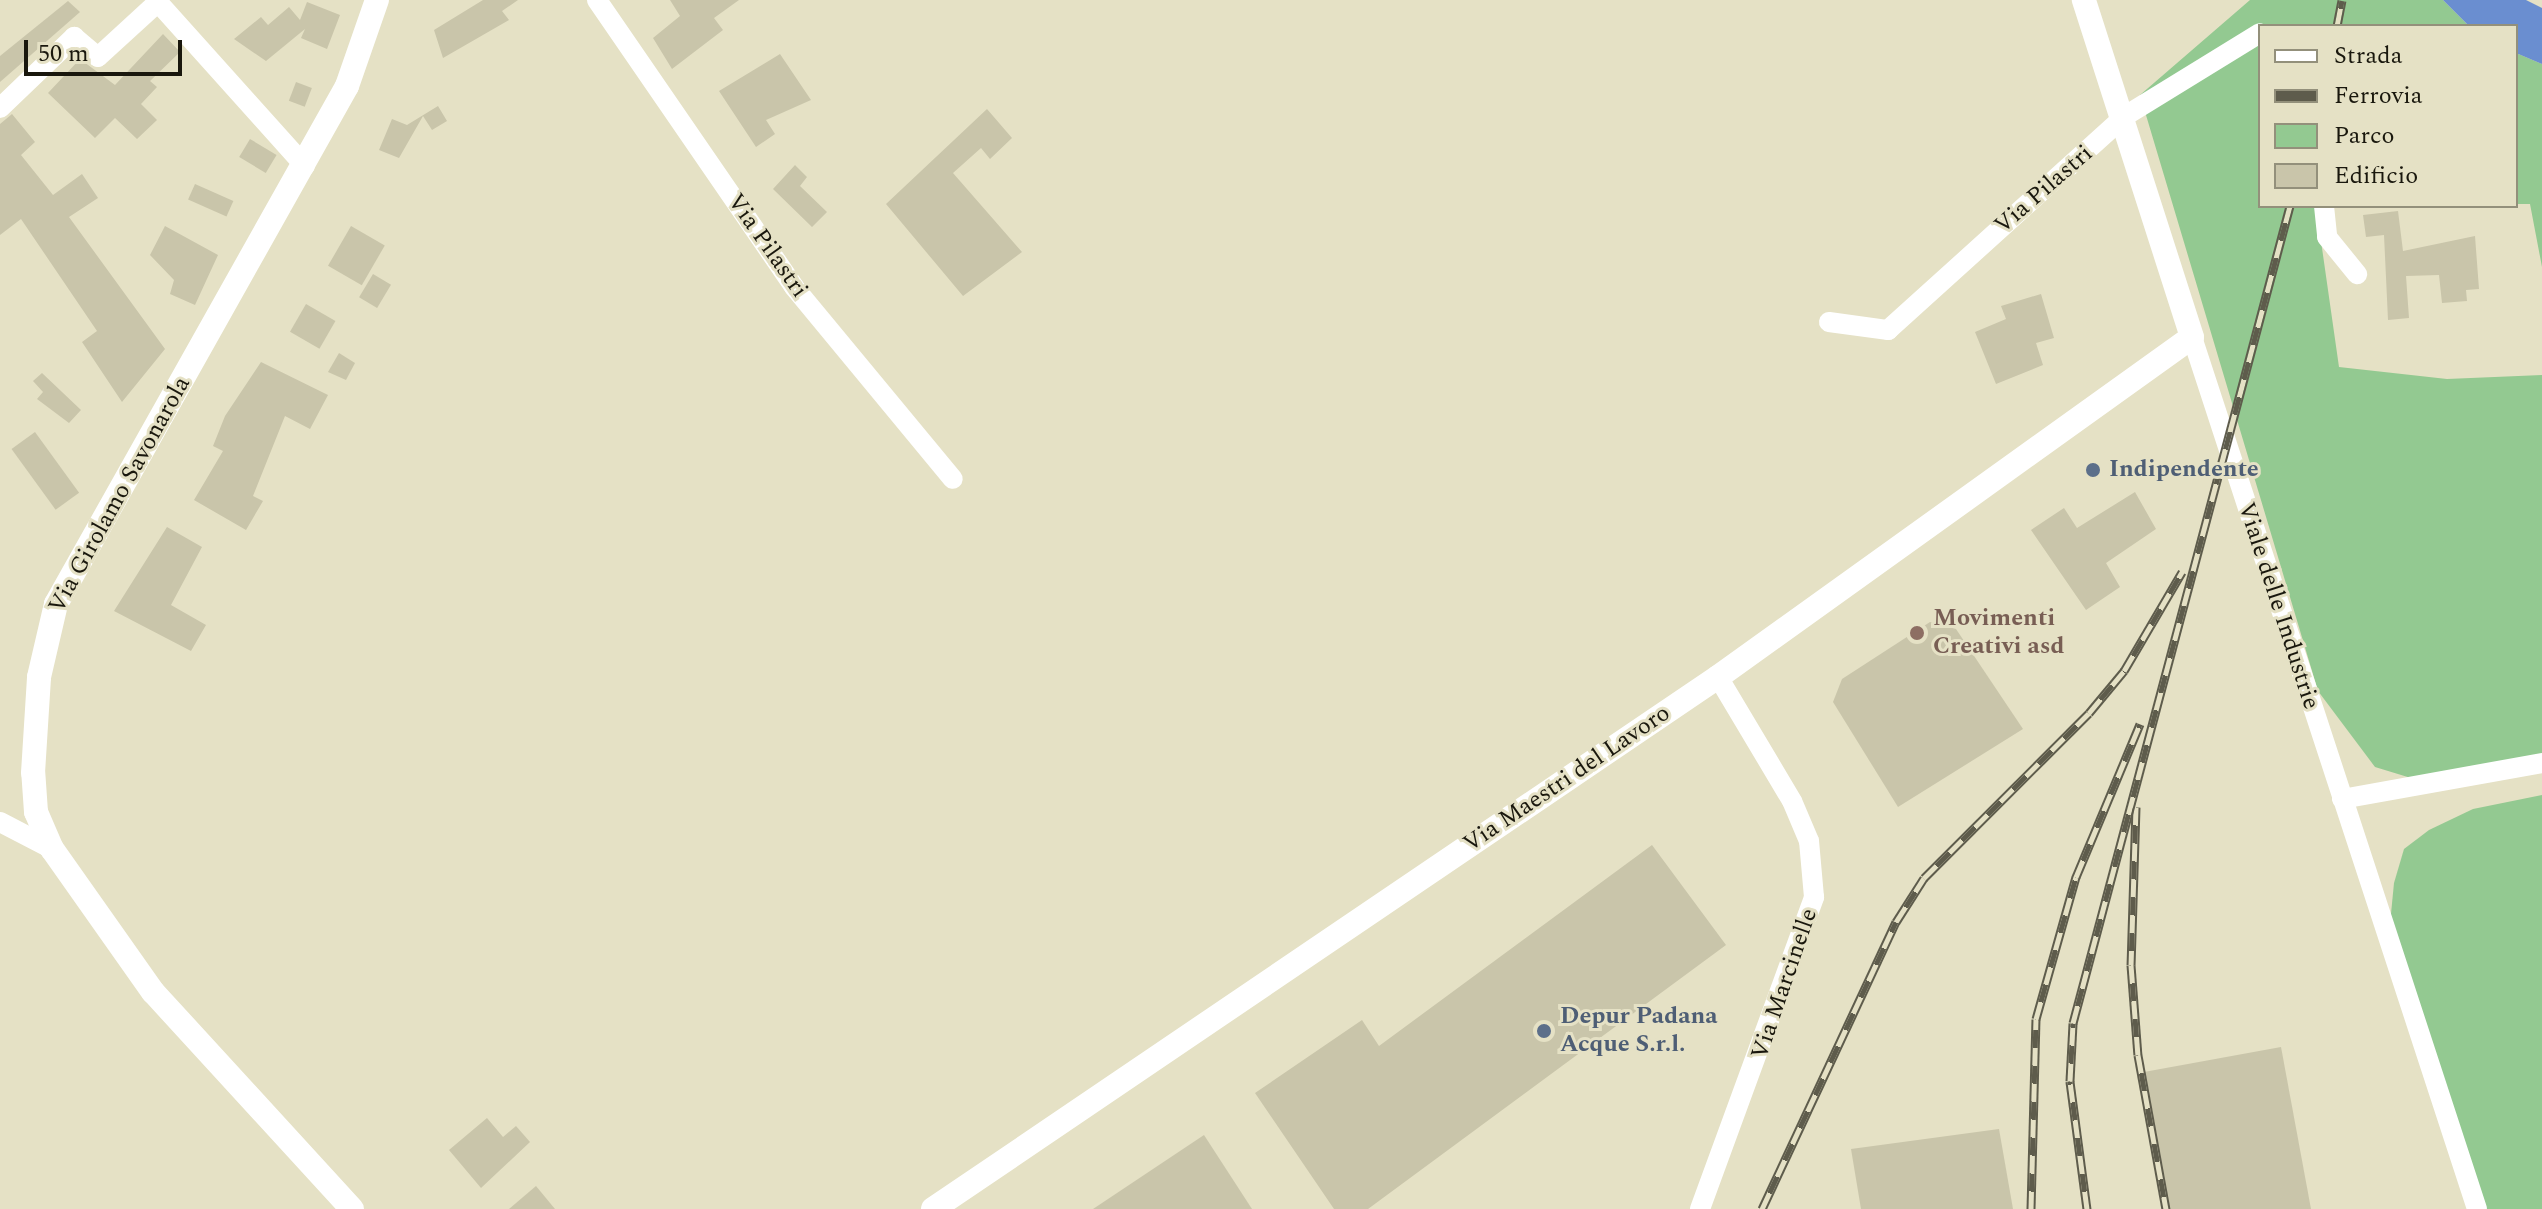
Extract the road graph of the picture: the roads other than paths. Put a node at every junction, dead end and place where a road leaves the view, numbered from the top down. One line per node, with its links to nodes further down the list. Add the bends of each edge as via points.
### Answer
1 (377, 0): 8 (street, Via Girolamo Savonarola, via 369,36)
2 (597, 0): 13 (street, Via Pilastri, via 794,287)
3 (2084, 0): 7 (street, Viale delle Industrie)
4 (157, 1): 6 (street, via 98,57 74,37); 8 (street)
5 (2258, 34): 7 (street, Via Pilastri)
6 (0, 108)
7 (2125, 116): 11 (street, Via Pilastri, via 1888,330); 12 (street, Viale delle Industrie)
8 (305, 166): 18 (street, Via Girolamo Savonarola, via 56,604 39,677 33,773 36,812)
9 (2324, 208): 10 (street, via 2327,237)
10 (2357, 274)
11 (1829, 322)
12 (2192, 337): 14 (street, Via Maestri del Lavoro); 16 (street, Viale delle Industrie)
13 (953, 479)
14 (1718, 677): 20 (street, Via Maestri del Lavoro); 21 (street, Via Marcinelle, via 1792,801 1809,841 1814,897 1804,940)
15 (2542, 763): 16 (street)
16 (2342, 799): 22 (street, Viale delle Industrie)
17 (0, 822): 18 (street)
18 (52, 849): 19 (street, Via Girolamo Savonarola, via 153,992)
19 (352, 1209)
20 (933, 1209)
21 (1700, 1209)
22 (2477, 1209)

